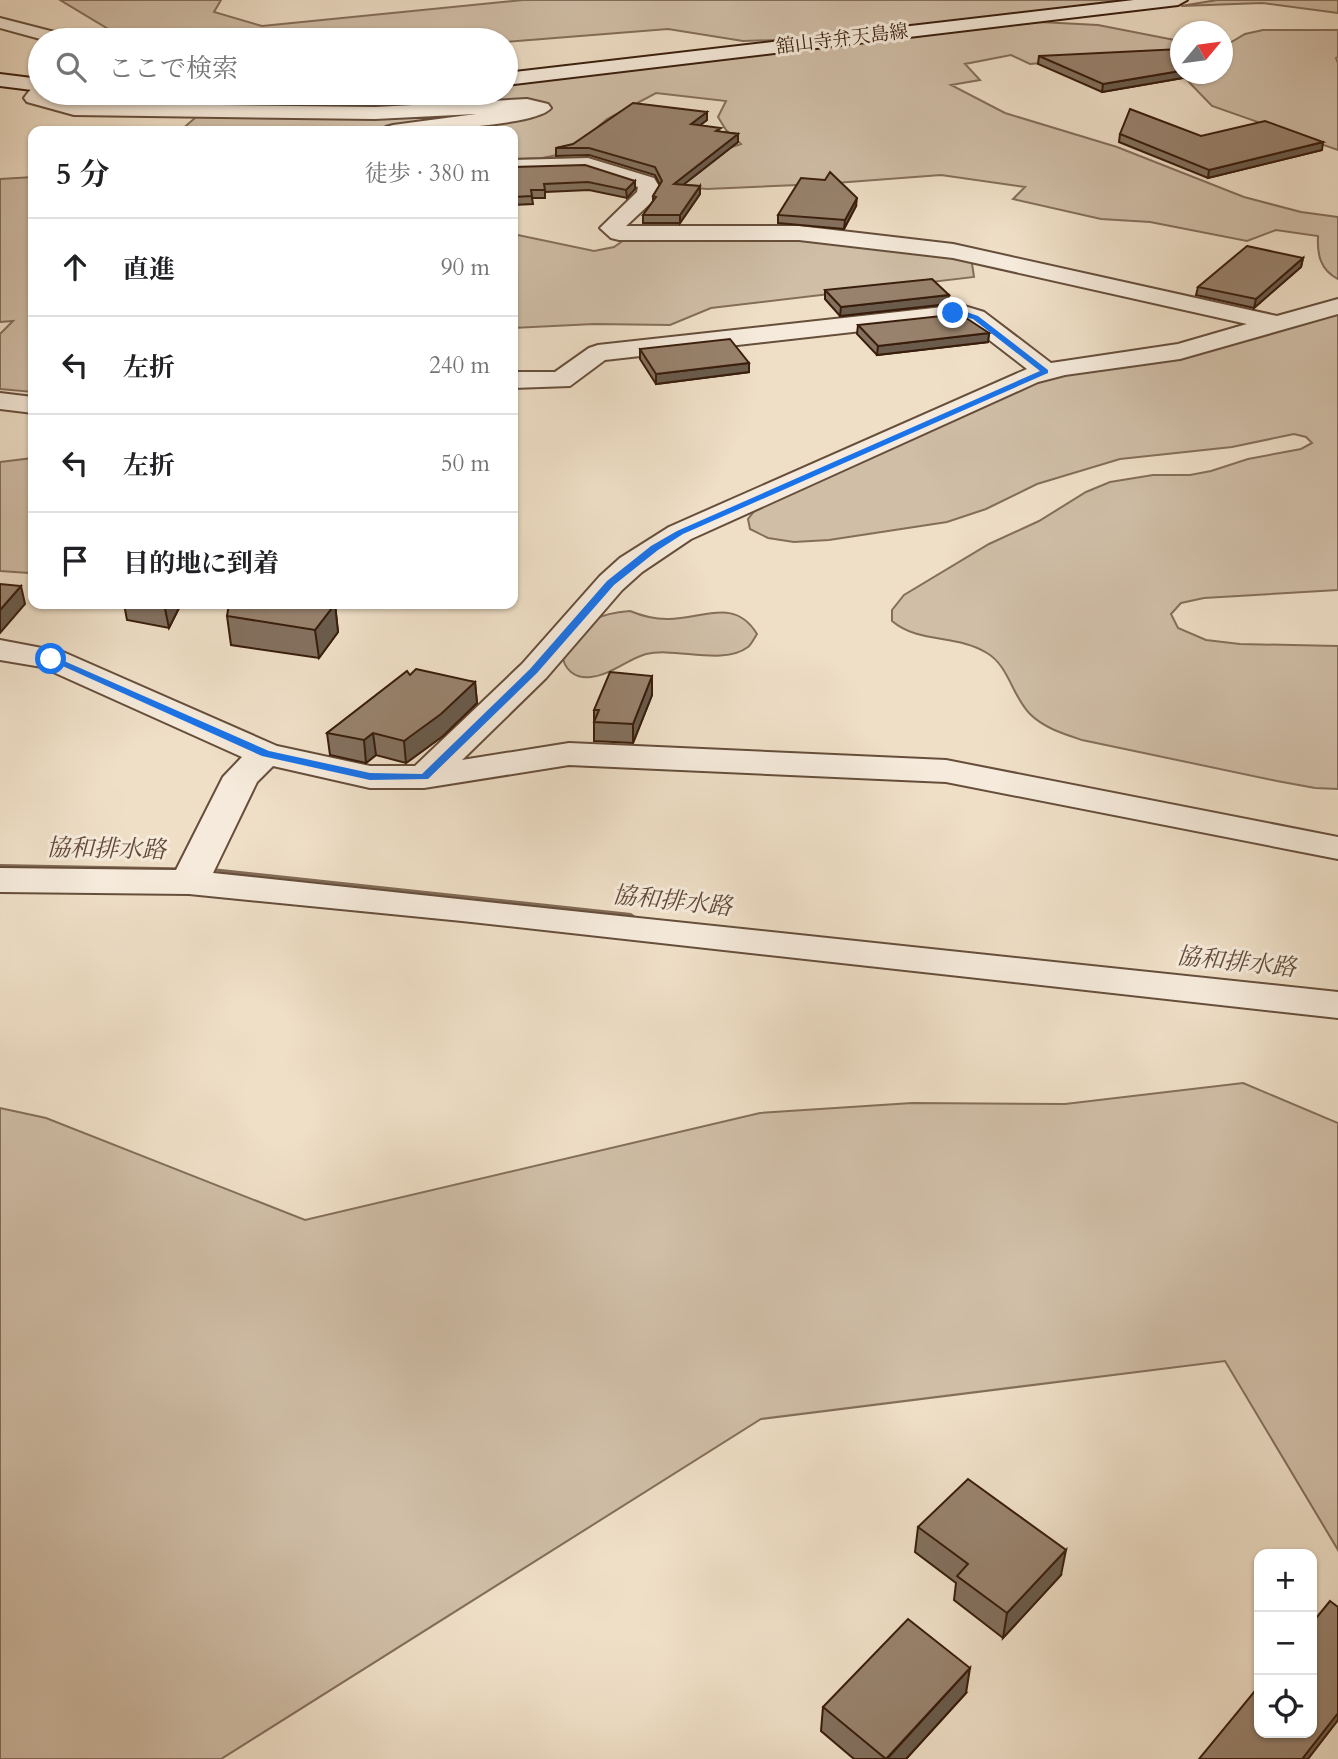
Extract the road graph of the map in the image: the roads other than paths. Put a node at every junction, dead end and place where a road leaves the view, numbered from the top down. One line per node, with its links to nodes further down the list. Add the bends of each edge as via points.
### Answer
1 (1178, 0): 4 (street, 舘山寺弁天島線)
2 (0, 23): 3 (street)
3 (28, 30)
4 (518, 78)
5 (0, 80): 6 (street)
6 (28, 84)
7 (59, 105): 8 (street, via 75,109 374,113 541,108)
8 (429, 126)
9 (518, 166): 11 (street, via 588,164 646,183 647,194 611,228 619,233 799,233 953,251)
10 (1338, 306): 11 (street)
11 (1276, 322): 12 (street, via 1180,351)
12 (1046, 371): 13 (street, via 975,317 961,312 598,353 561,380); 18 (street, via 654,548 611,583 534,671)
13 (518, 380)
14 (0, 401): 15 (street)
15 (28, 404)
16 (0, 650): 17 (street, via 51,659)
17 (266, 754): 18 (street, via 370,777); 20 (street, via 241,777)
18 (424, 777): 19 (street, via 569,754 946,771)
19 (1338, 848)
20 (193, 872): 21 (street); 22 (street, via 476,910)
21 (0, 880)
22 (1338, 1005)

